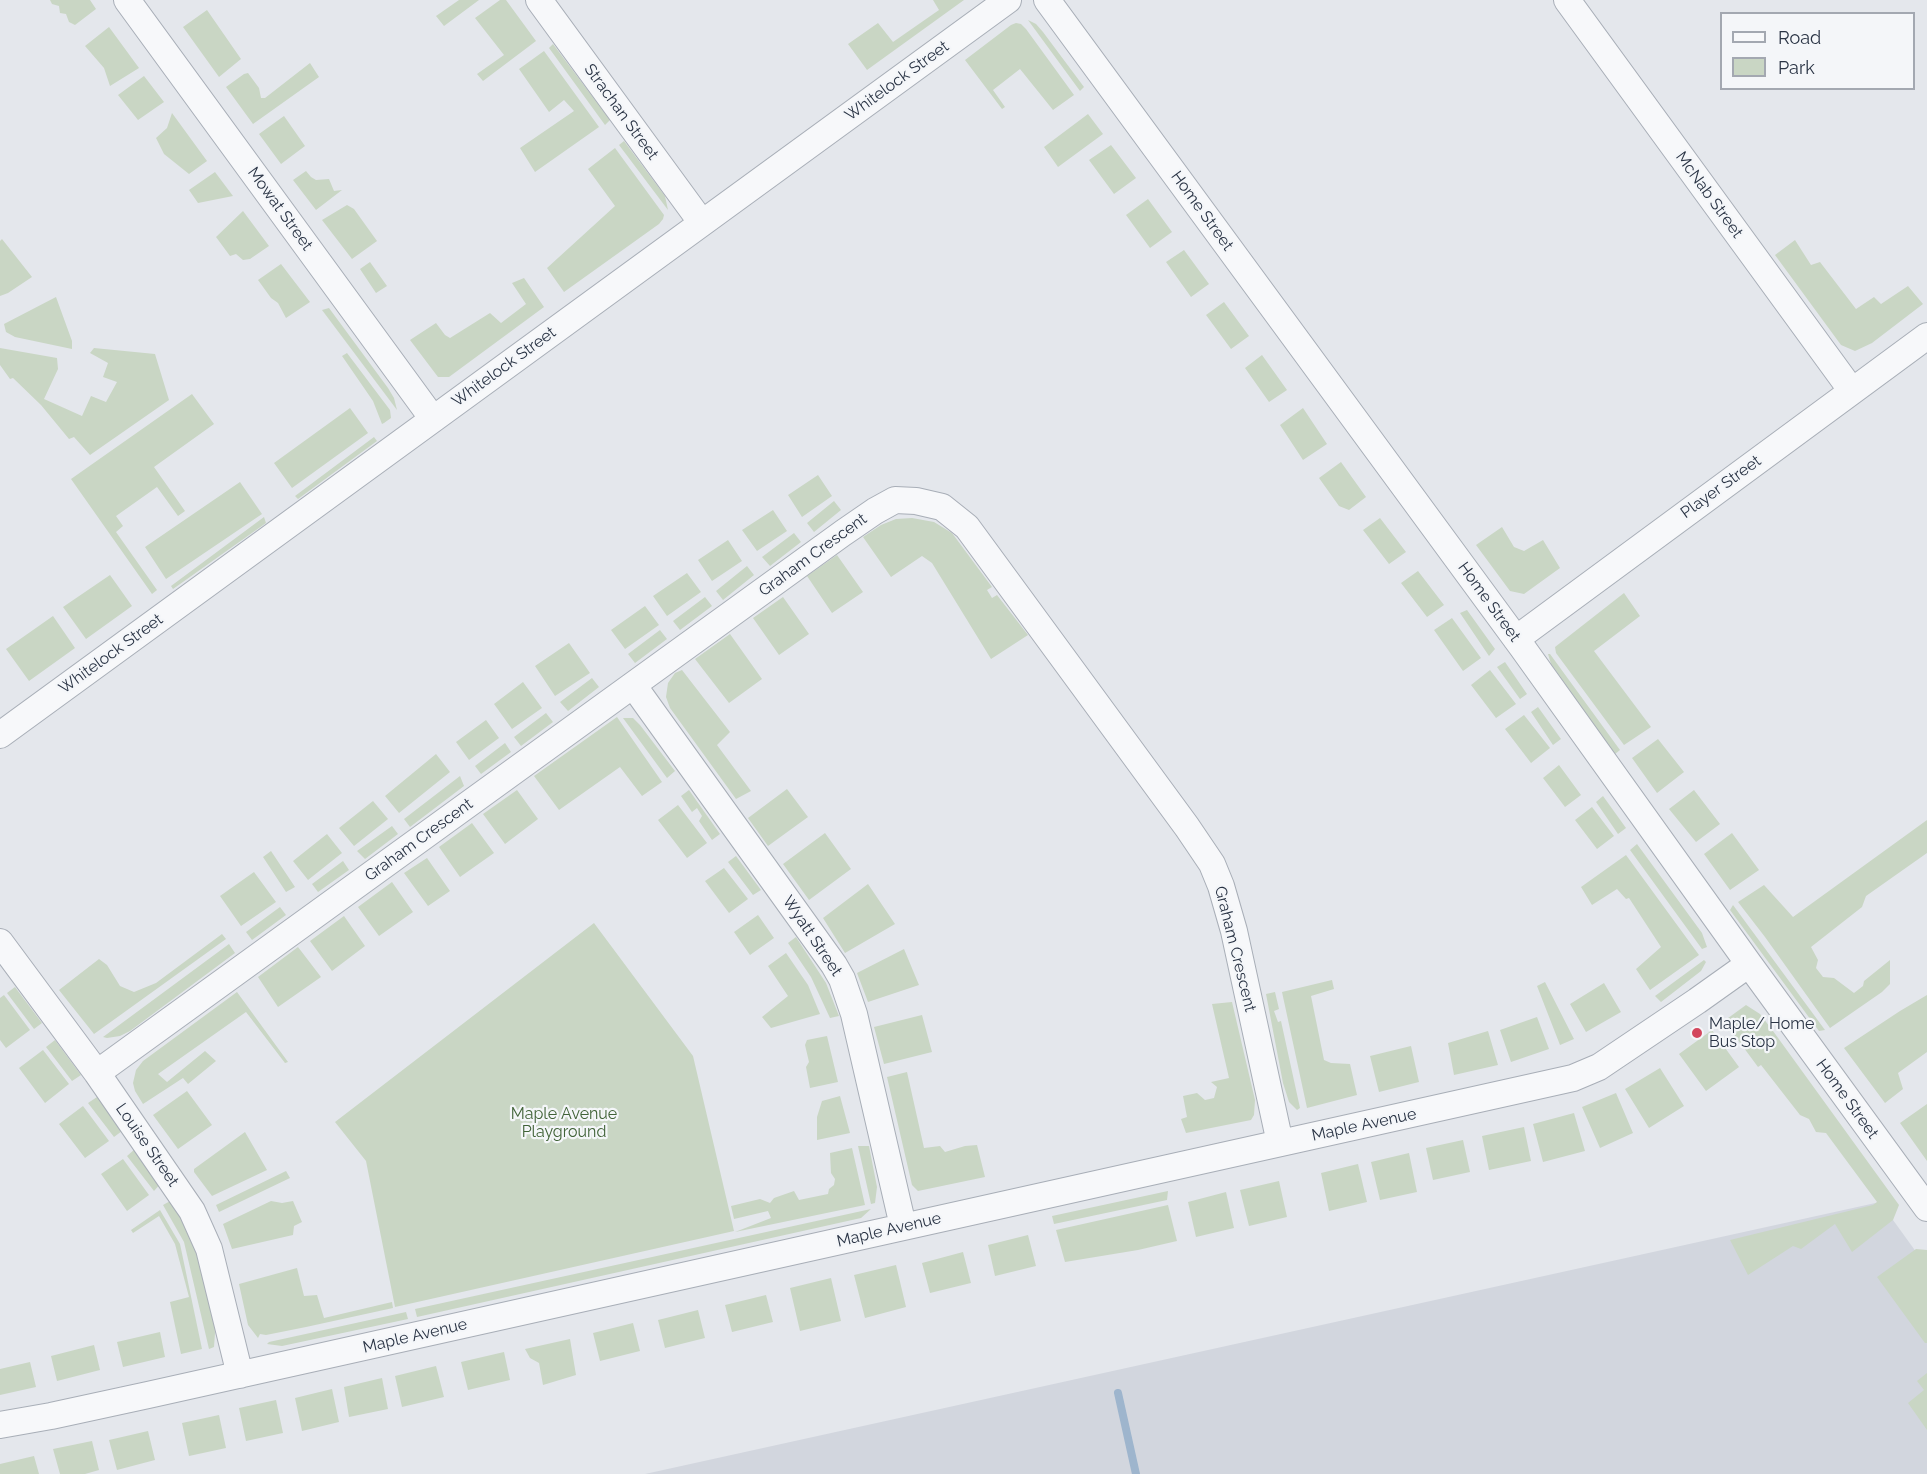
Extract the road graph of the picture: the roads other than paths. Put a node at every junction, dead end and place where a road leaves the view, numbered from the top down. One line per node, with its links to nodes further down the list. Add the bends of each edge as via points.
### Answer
1 (127, 0): 9 (street, Mowat Street)
2 (539, 0): 6 (street, Strachan Street)
3 (1008, 0): 6 (street, Whitelock Street)
4 (1047, 0): 10 (street, Home Street)
5 (1567, 0): 8 (street, McNab Street)
6 (702, 223): 9 (street, Whitelock Street)
7 (1927, 336): 8 (street, Player Street)
8 (1852, 391): 10 (street, Player Street)
9 (433, 419): 12 (street, Whitelock Street)
10 (1516, 639): 14 (street, Home Street)
11 (633, 685): 15 (street, Graham Crescent); 16 (street, Graham Crescent, via 875,511 895,500 942,507 968,527 1212,864 1234,931); 18 (street, Wyatt Street, via 842,979 854,1014)
12 (0, 735)
13 (0, 942): 15 (street, Louise Street)
14 (1749, 964): 16 (street, Maple Avenue, via 1599,1067 1573,1078); 17 (street, Home Street)
15 (97, 1073): 19 (street, Louise Street, via 192,1211 209,1249)
16 (1280, 1143): 18 (street, Maple Avenue)
17 (1927, 1208)
18 (903, 1226): 19 (street, Maple Avenue)
19 (240, 1375): 20 (street, Maple Avenue)
20 (0, 1425)

